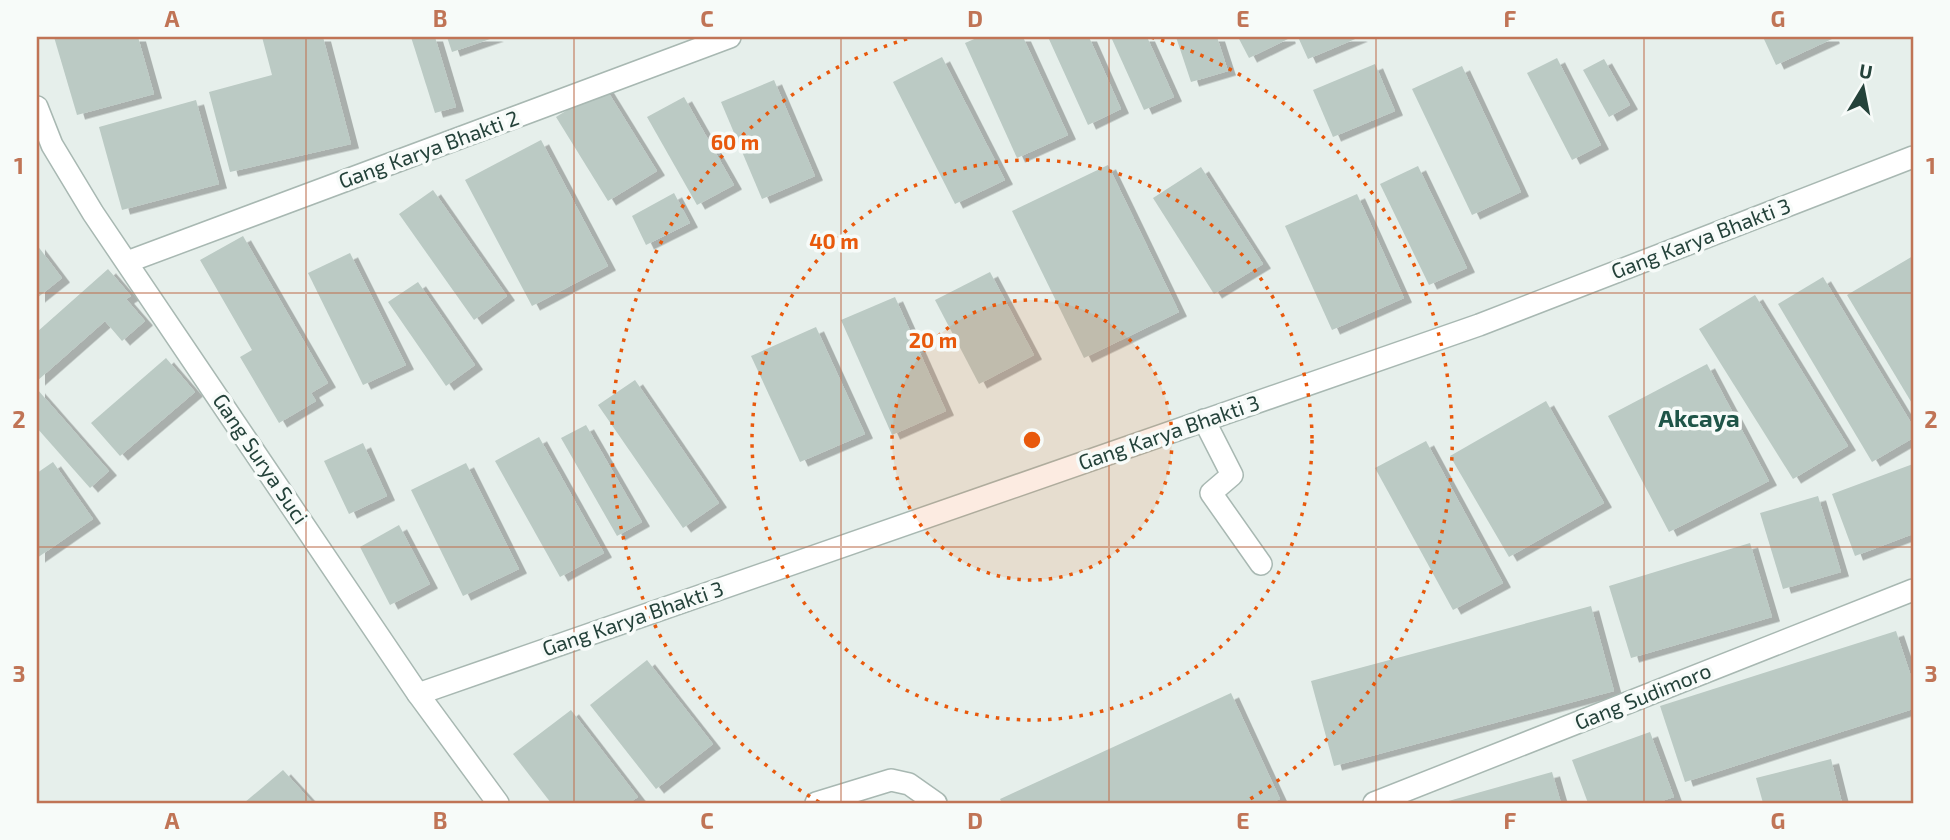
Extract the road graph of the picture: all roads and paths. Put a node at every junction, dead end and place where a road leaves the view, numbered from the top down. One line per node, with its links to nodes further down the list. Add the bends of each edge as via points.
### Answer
1 (730, 37): 5 (street, Gang Karya Bhakti 2)
2 (37, 107): 3 (street, Gang Surya Suci)
3 (44, 151): 5 (street, Gang Surya Suci)
4 (1913, 156): 6 (street, Gang Karya Bhakti 3, via 1479,325)
5 (127, 262): 9 (street, Gang Surya Suci)
6 (1204, 420): 7 (street, via 1232,475 1211,493); 9 (street, Gang Karya Bhakti 3)
7 (1261, 564)
8 (1913, 590): 13 (street, Gang Sudimoro)
9 (418, 694): 10 (street, Gang Surya Suci)
10 (498, 803)
11 (816, 803): 12 (street, via 901,780)
12 (936, 803)
13 (1374, 803)

